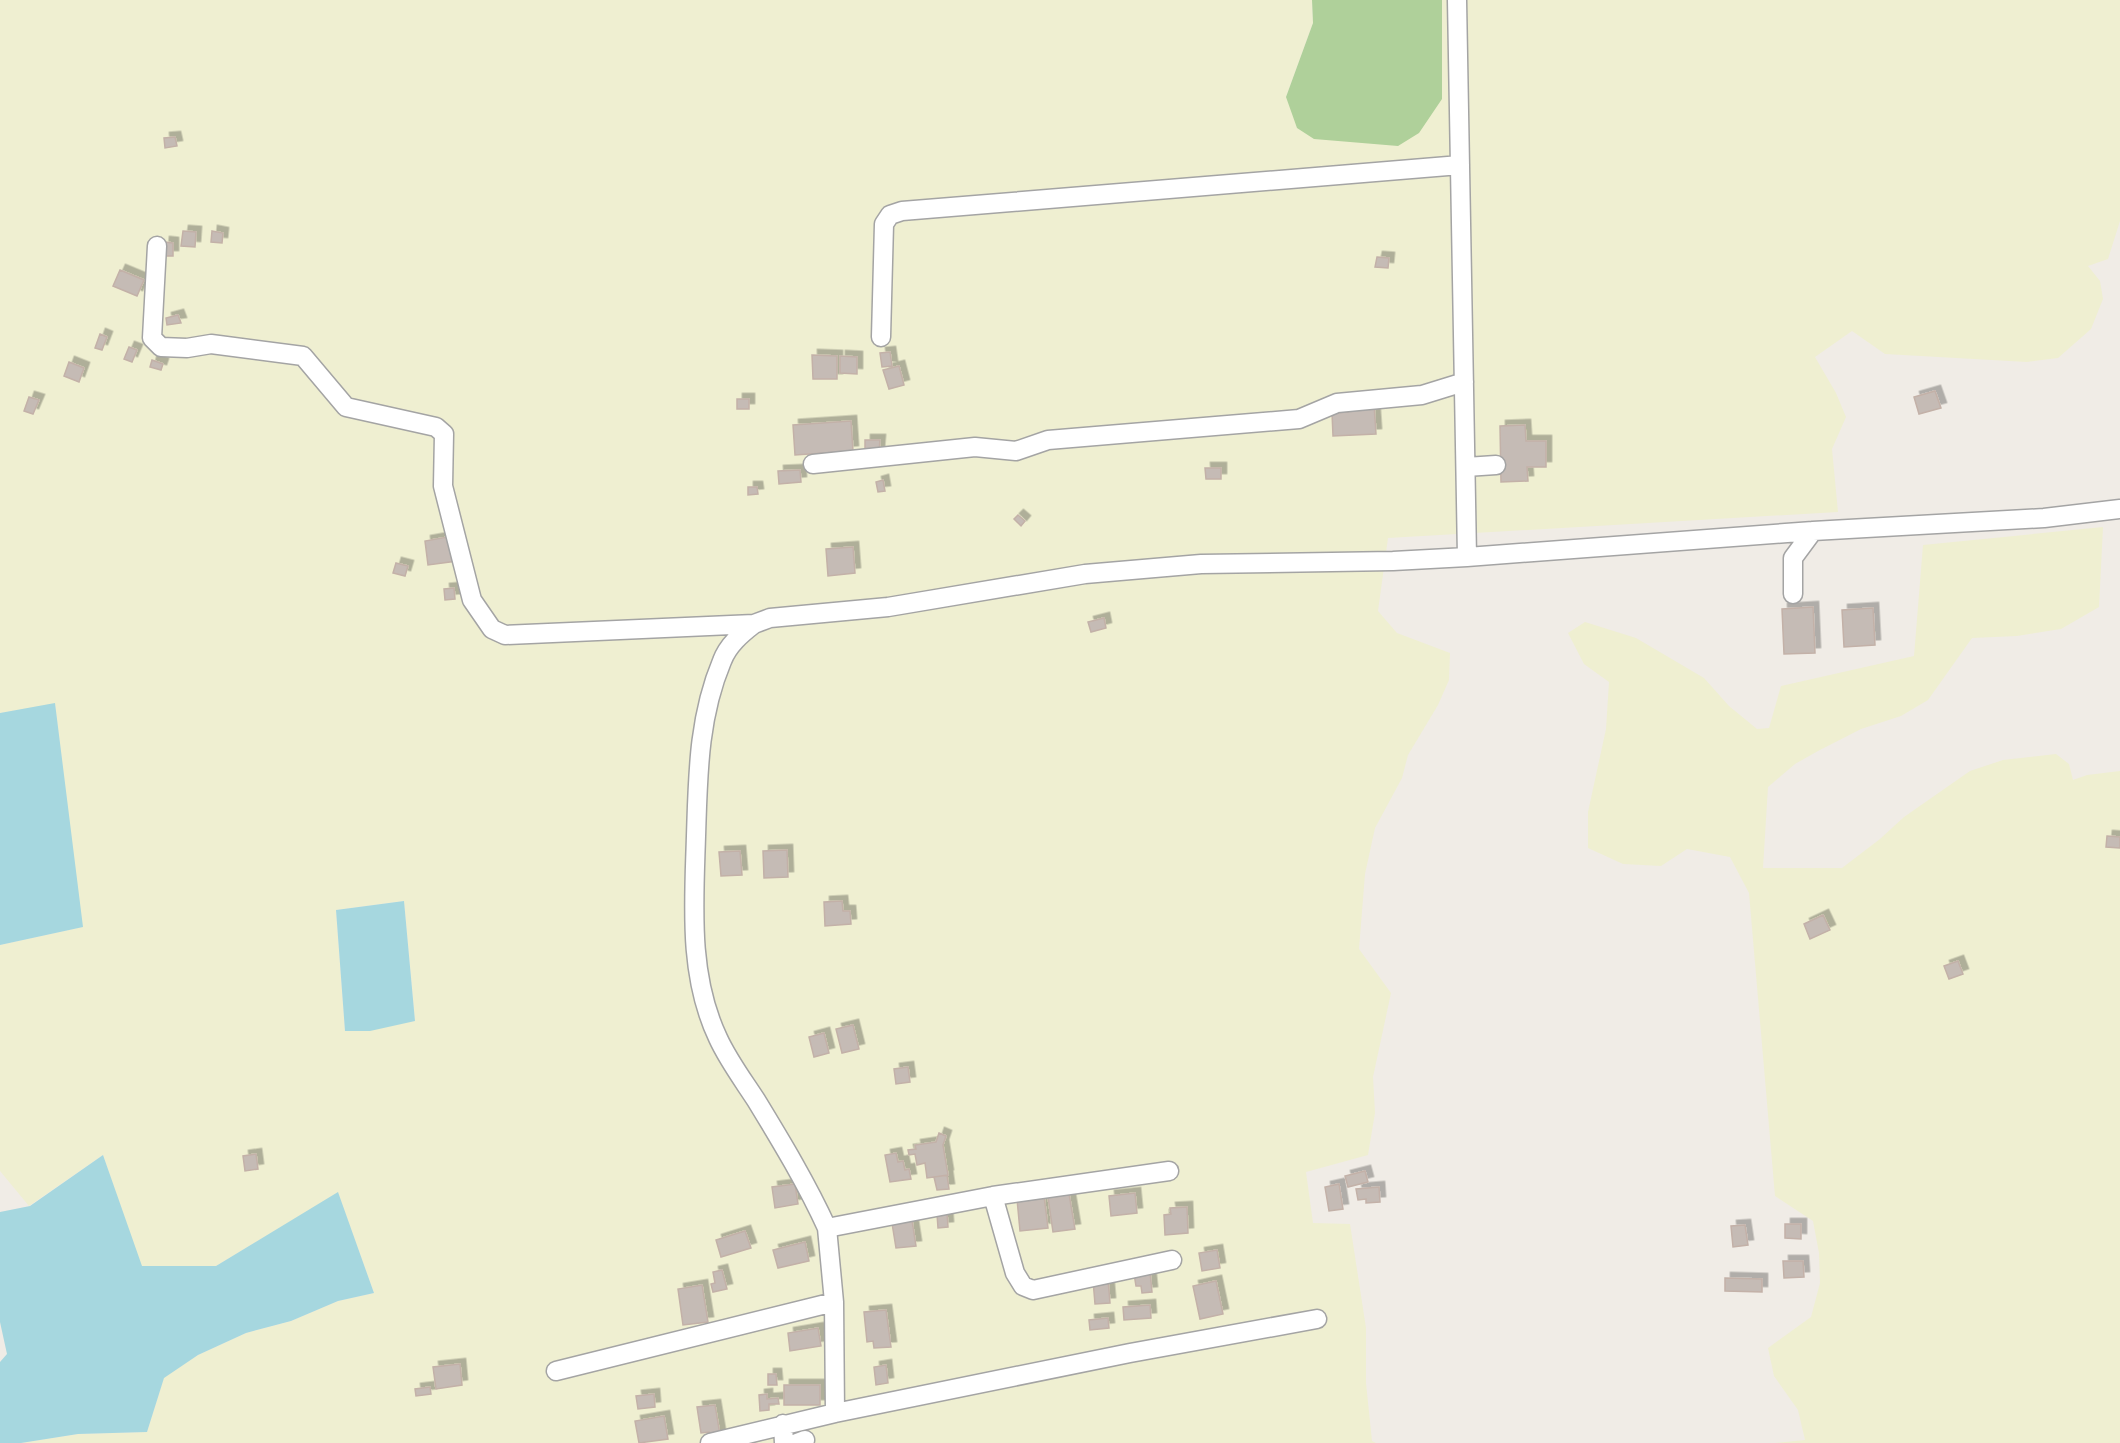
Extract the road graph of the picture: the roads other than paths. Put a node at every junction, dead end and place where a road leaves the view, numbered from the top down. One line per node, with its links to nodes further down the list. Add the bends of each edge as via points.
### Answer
1 (1457, 0): 2 (street)
2 (1460, 165): 4 (street, via 902,211 890,215 884,224); 5 (street)
3 (157, 246): 13 (street, via 152,338 155,344 187,348 212,344 303,356 346,407 436,427 444,434 443,486 472,600 492,629 505,635)
4 (881, 337)
5 (1464, 382): 6 (street, via 1422,395 1337,403 1299,419 1048,440 1016,451 975,447); 8 (street)
6 (813, 464)
7 (1496, 465): 8 (street)
8 (1466, 467): 11 (street)
9 (2120, 509): 10 (street, via 2044,518)
10 (1813, 531): 11 (street); 12 (street, via 1793,558)
11 (1467, 557): 13 (street, via 1201,564 1085,574 888,607 770,618)
12 (1793, 594)
13 (754, 624): 16 (street, via 737,637 723,659 700,741 693,911 697,968 718,1038 777,1134)
14 (1169, 1171): 15 (street)
15 (993, 1196): 16 (street); 17 (street, via 1015,1273 1023,1286 1033,1290)
16 (827, 1228): 18 (street)
17 (1172, 1260)
18 (834, 1302): 20 (street); 21 (street)
19 (1317, 1320): 21 (street, via 1130,1353)
20 (556, 1371)
21 (835, 1413): 22 (street)
22 (783, 1424): 23 (street); 24 (street)
23 (710, 1443)
24 (784, 1443)

